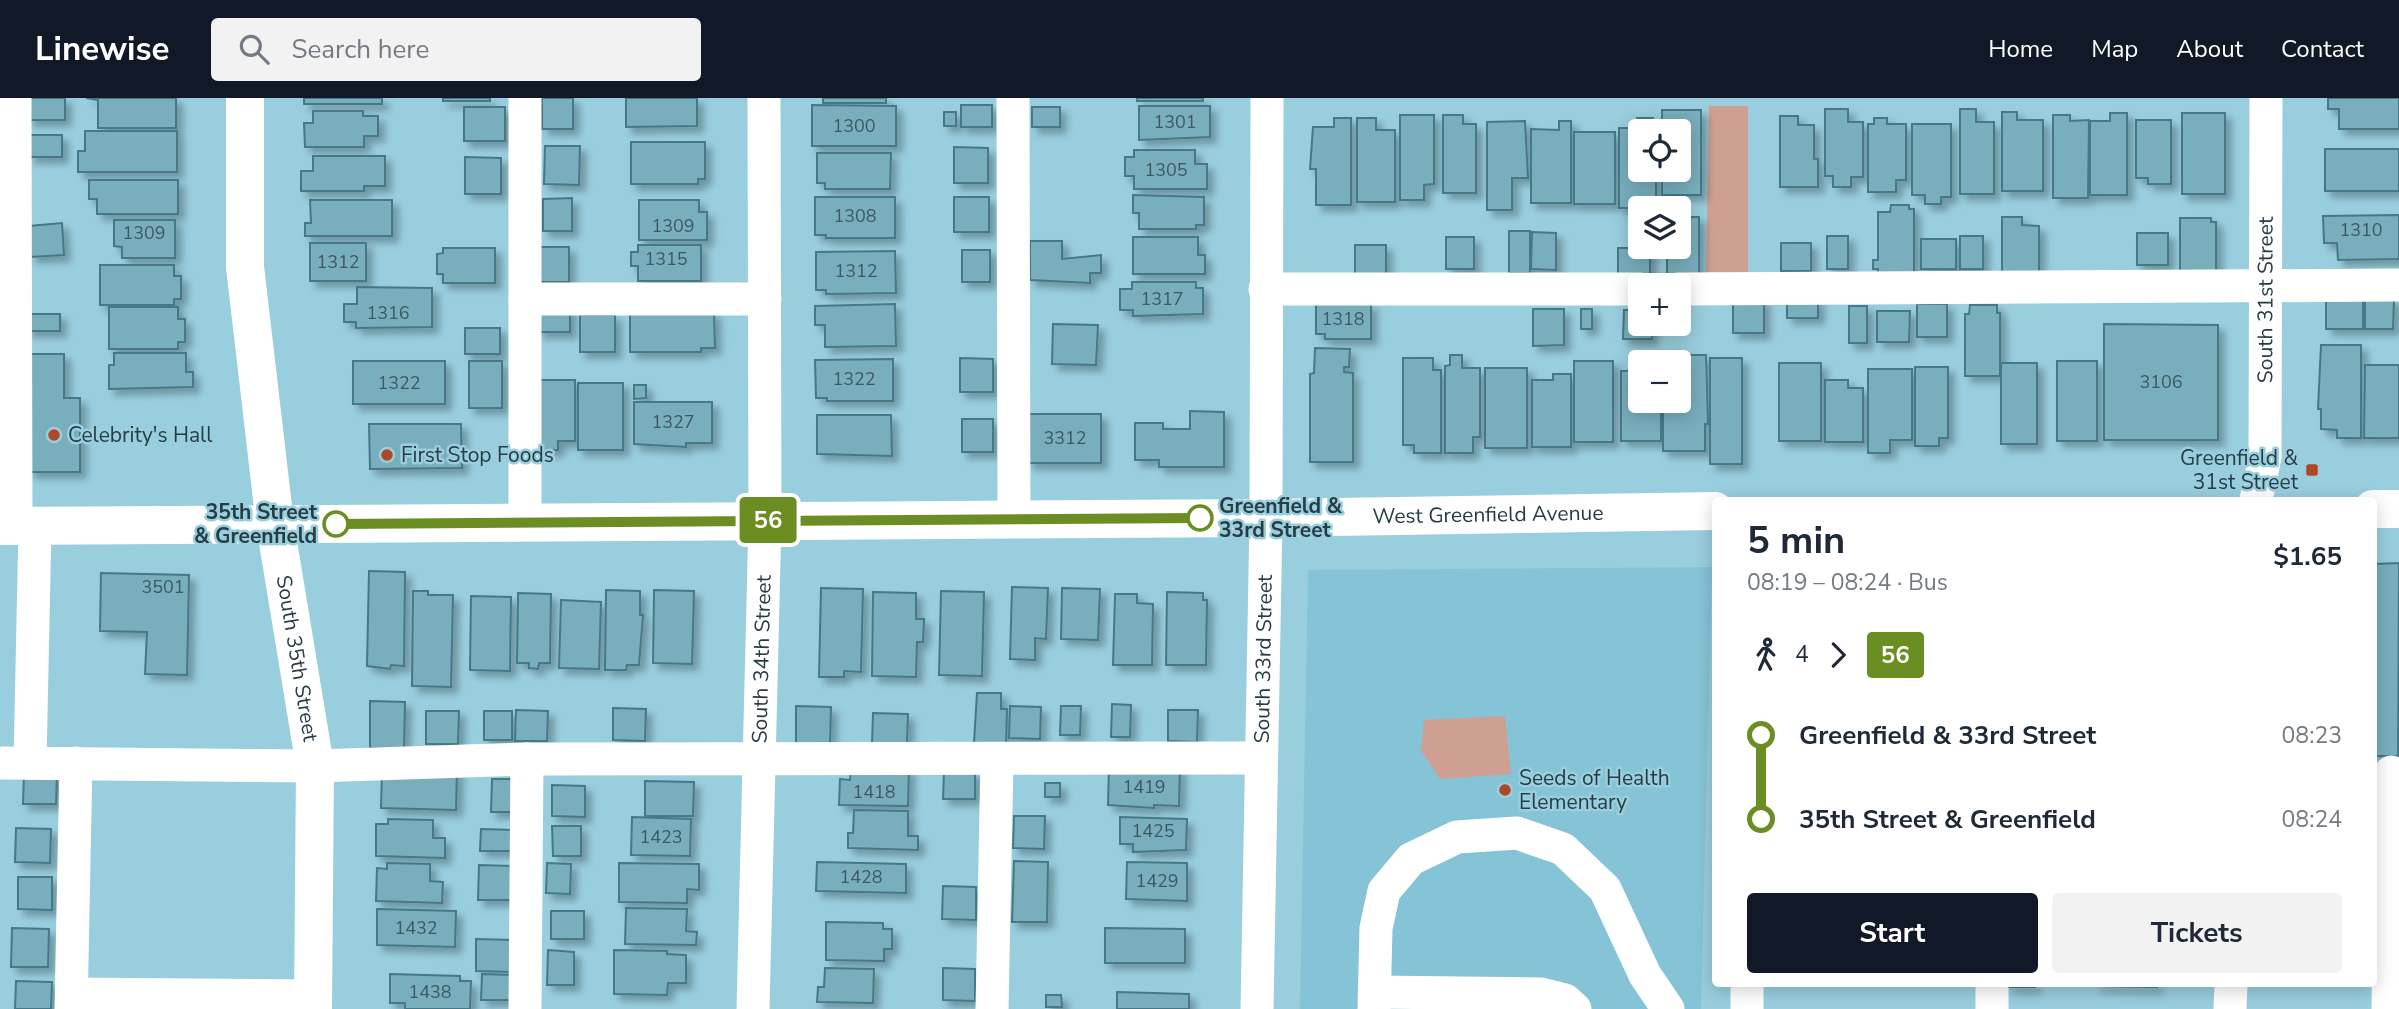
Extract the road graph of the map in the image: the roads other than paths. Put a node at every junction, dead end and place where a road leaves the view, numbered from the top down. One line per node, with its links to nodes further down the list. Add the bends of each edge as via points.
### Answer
1 (15, 98): 24 (street)
2 (245, 98): 23 (main road, South 35th Street, via 246,267)
3 (524, 98): 13 (street)
4 (764, 98): 14 (street, South 34th Street)
5 (1013, 98): 20 (street)
6 (1266, 98): 10 (street, South 33rd Street)
7 (2266, 98): 9 (street, South 31st Street)
8 (2399, 285): 9 (street)
9 (2266, 287): 12 (street); 15 (street, South 31st Street, via 2265,457)
10 (1265, 289): 11 (street); 19 (street, South 33rd Street)
11 (1628, 289)
12 (1691, 289)
13 (525, 299): 14 (street); 22 (street)
14 (765, 299): 21 (street, South 34th Street)
15 (2257, 497)
16 (2377, 509): 17 (main road)
17 (2399, 509)
18 (1712, 511): 19 (main road, West Greenfield Avenue)
19 (1266, 518): 20 (main road, West Greenfield Avenue); 25 (street, South 33rd Street)
20 (1014, 519): 21 (main road, West Greenfield Avenue)
21 (765, 520): 22 (main road, West Greenfield Avenue); 28 (street, South 34th Street)
22 (525, 523): 23 (main road, West Greenfield Avenue)
23 (275, 524): 24 (main road, West Greenfield Avenue); 31 (main road, South 35th Street)
24 (17, 526): 29 (street)
25 (1261, 758): 27 (street); 42 (street, South 33rd Street)
26 (527, 759): 28 (street); 31 (street); 39 (street)
27 (997, 760): 28 (street); 41 (street)
28 (758, 761): 40 (street, South 34th Street)
29 (15, 763): 30 (street)
30 (76, 763): 31 (street); 36 (street)
31 (315, 766): 38 (main road, South 35th Street)
32 (2388, 772): 48 (street)
33 (1747, 987): 45 (street)
34 (1992, 987): 46 (street)
35 (2231, 987): 47 (street)
36 (71, 1001): 38 (street)
37 (1374, 1001): 43 (street, via 1541,994 1565,1000); 44 (street, via 1376,928 1384,891 1410,859 1457,837 1517,832 1563,849 1605,890 1645,975)
38 (313, 1002)
39 (525, 1009)
40 (753, 1009)
41 (992, 1009)
42 (1257, 1009)
43 (1575, 1009)
44 (1668, 1009)
45 (1747, 1009)
46 (1992, 1009)
47 (2230, 1009)
48 (2388, 1009)

